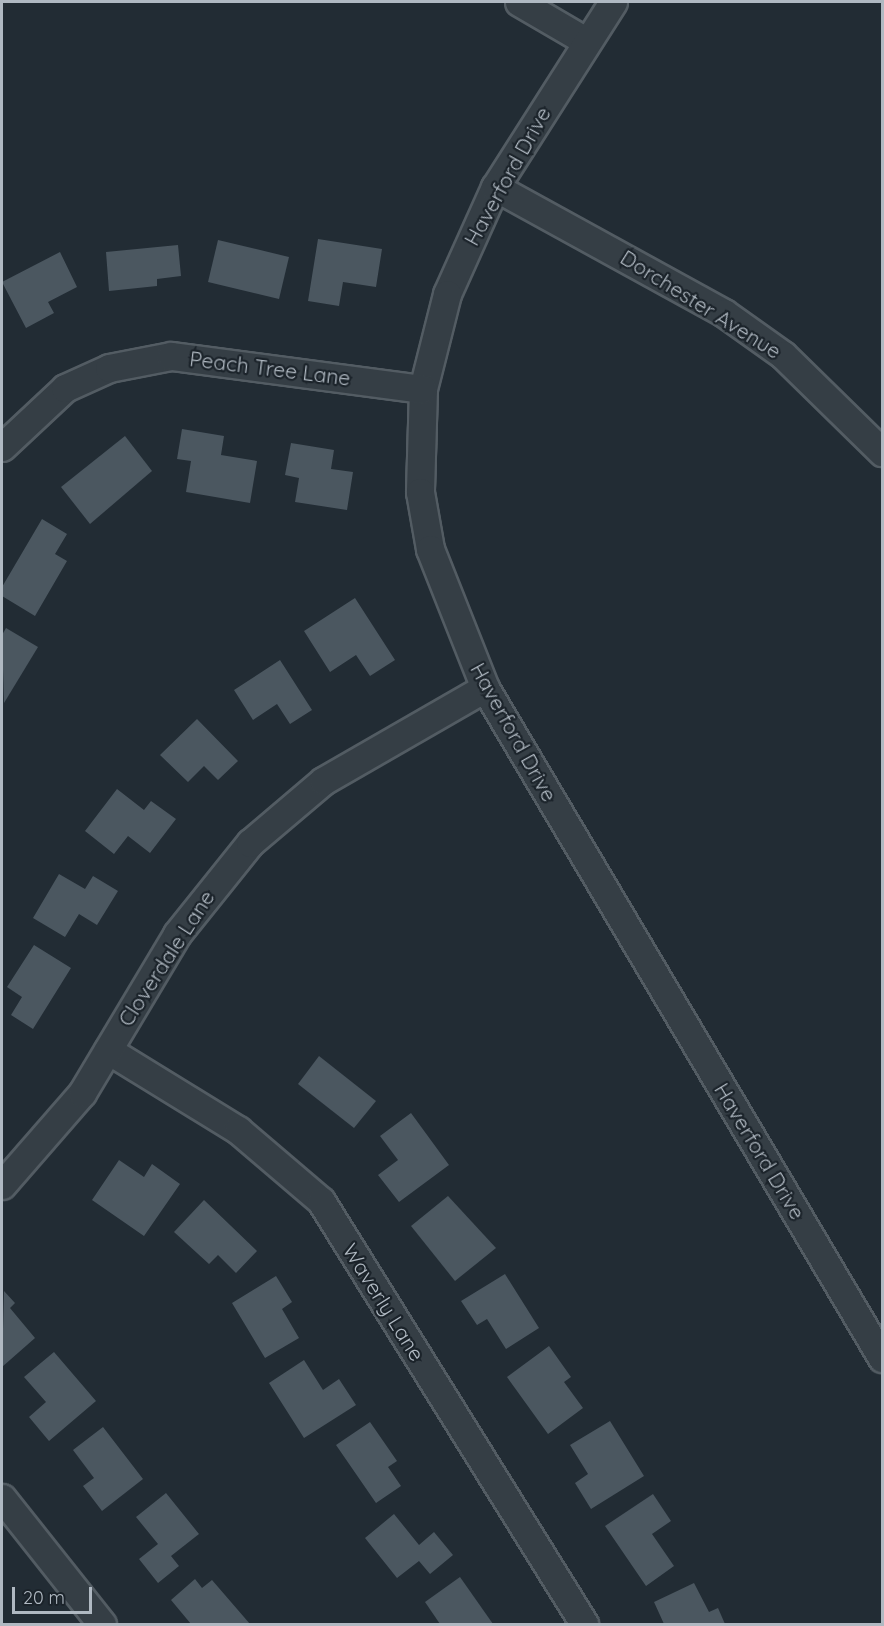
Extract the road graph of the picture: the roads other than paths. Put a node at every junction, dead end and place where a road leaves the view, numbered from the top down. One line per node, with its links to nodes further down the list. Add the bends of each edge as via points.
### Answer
1 (519, 2): 3 (street)
2 (613, 2): 3 (street, Haverford Drive)
3 (584, 40): 4 (street, Haverford Drive)
4 (495, 187): 5 (street, Haverford Drive, via 447,294); 7 (street, Dorchester Avenue, via 724,313 783,355)
5 (423, 389): 6 (street, Peach Tree Lane, via 228,360 160,358 109,368 64,388); 8 (street, Haverford Drive, via 420,492 430,549)
6 (2, 447)
7 (882, 452)
8 (485, 688): 9 (street, Cloverdale Lane, via 323,781 250,843 177,934); 11 (street, Haverford Drive)
9 (108, 1050): 10 (street, Cloverdale Lane, via 82,1093); 14 (street, Waverly Lane, via 238,1130 321,1202)
10 (2, 1185)
11 (882, 1358)
12 (2, 1498): 13 (street)
13 (102, 1624)
14 (584, 1624)

